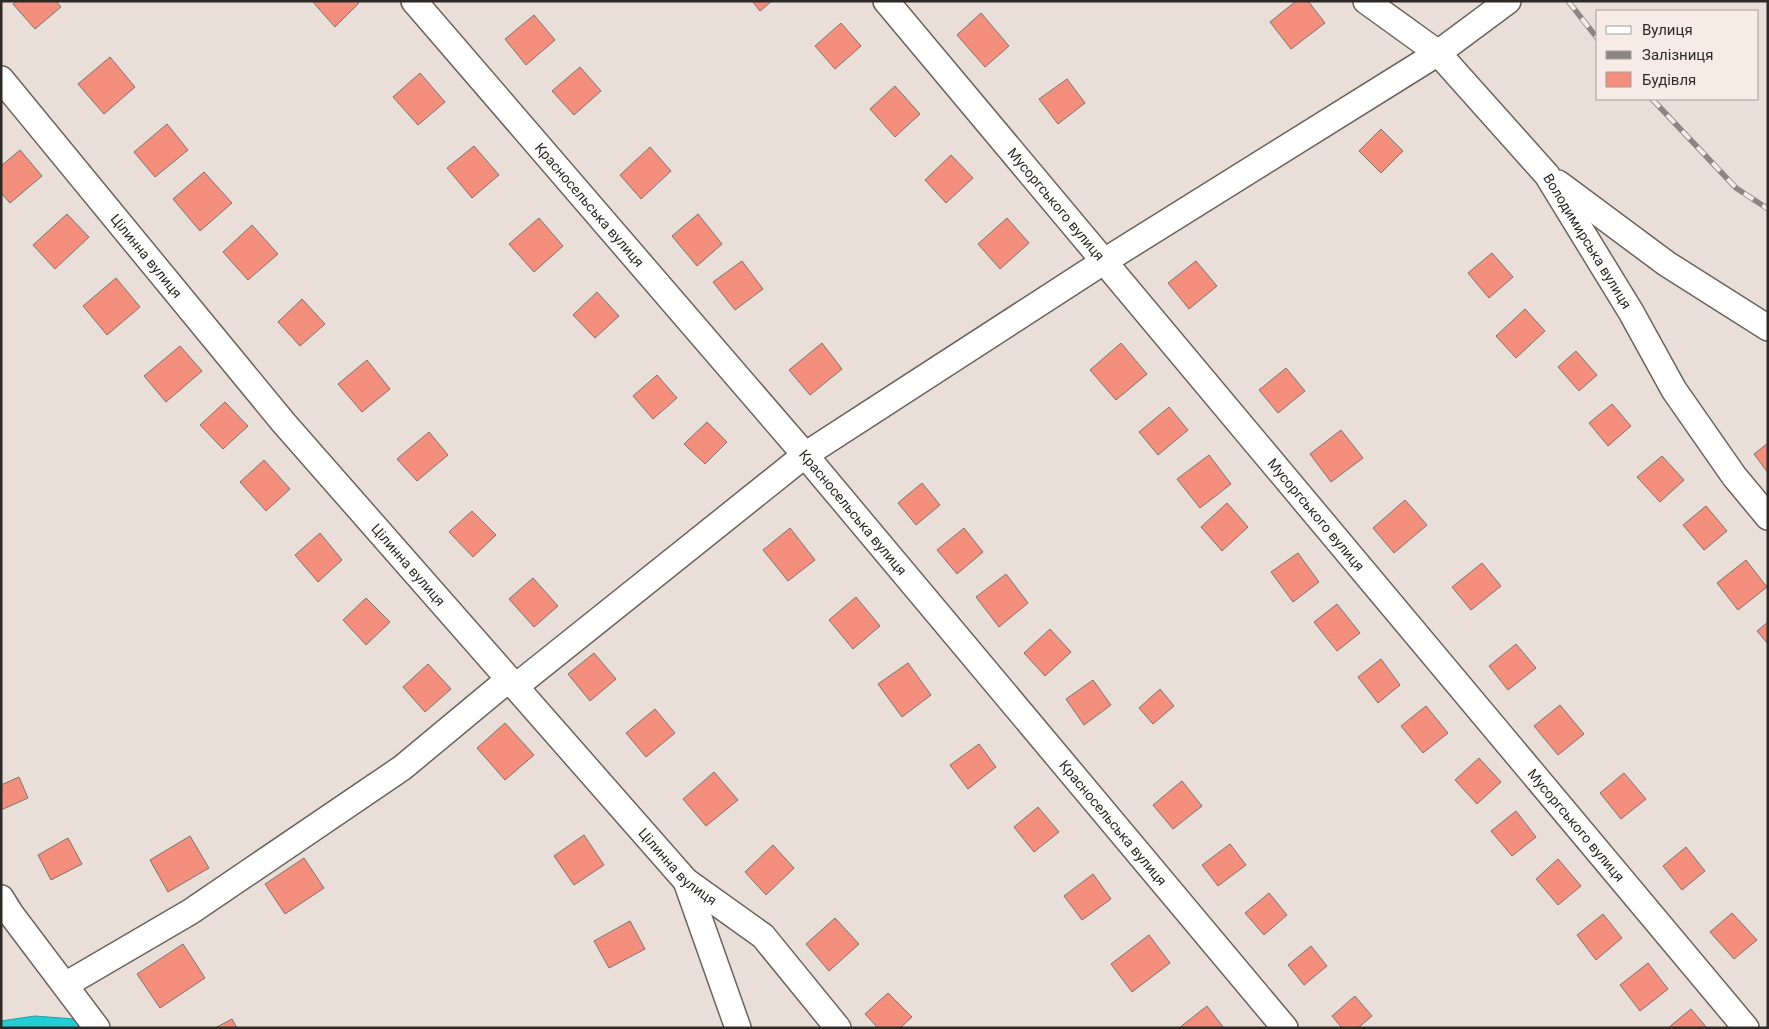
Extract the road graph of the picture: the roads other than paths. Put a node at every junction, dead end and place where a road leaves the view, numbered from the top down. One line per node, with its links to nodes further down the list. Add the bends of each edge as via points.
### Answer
1 (414, 1): 10 (street, Красносельська вулиця)
2 (886, 1): 8 (street, Мусоргського вулиця)
3 (1366, 1): 5 (street, Володимирська вулиця)
4 (1508, 1): 5 (street)
5 (1438, 53): 7 (street, Володимирська вулиця); 8 (street)
6 (1, 79): 12 (street, Цілинна вулиця, via 283,422)
7 (1547, 175): 9 (street, via 1667,264); 11 (street, Володимирська вулиця, via 1631,312 1674,390 1734,476)
8 (1103, 262): 10 (street); 20 (street, Мусоргського вулиця)
9 (1768, 328)
10 (805, 456): 12 (street); 19 (street, Красносельська вулиця)
11 (1768, 517)
12 (512, 683): 13 (street, Цілинна вулиця); 15 (street, via 402,768 190,912)
13 (686, 882): 17 (street); 18 (street, Цілинна вулиця, via 763,936)
14 (1, 898): 15 (street)
15 (65, 985): 16 (street)
16 (97, 1028)
17 (738, 1028)
18 (838, 1028)
19 (1285, 1028)
20 (1746, 1028)

